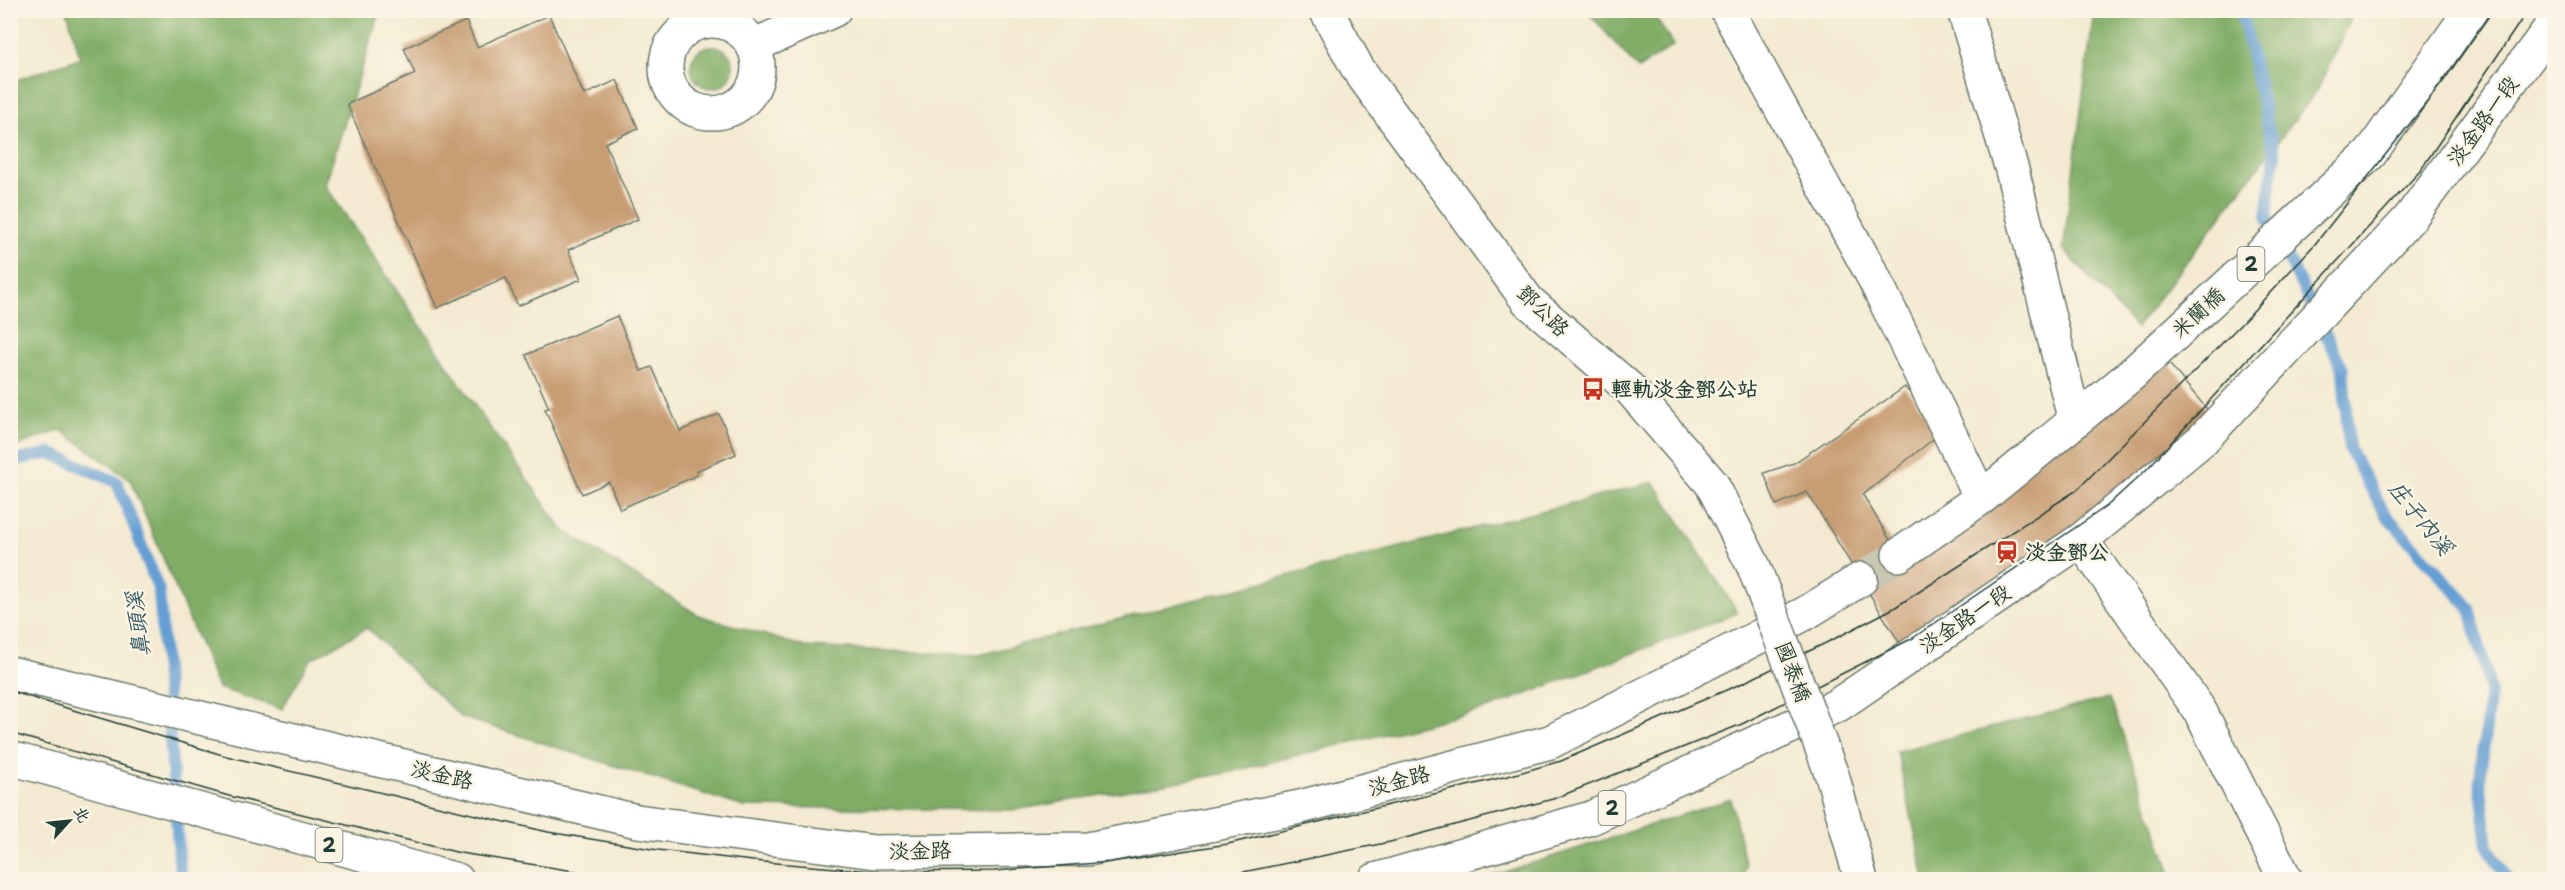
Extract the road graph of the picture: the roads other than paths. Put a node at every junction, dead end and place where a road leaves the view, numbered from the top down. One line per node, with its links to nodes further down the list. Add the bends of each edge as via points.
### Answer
1 (834, 10): 7 (main road)
2 (1326, 10): 12 (main road, 鄧公路, via 1358,69 1528,301 1630,389 1712,484)
3 (1727, 10): 9 (main road, via 1874,278)
4 (1964, 10): 8 (main road, via 2012,170)
5 (2471, 10): 8 (main road, 米蘭橋 / 2, via 2370,154)
6 (2554, 22): 10 (main road, 淡金路一段 / 2, via 2410,218 2202,440)
7 (753, 46)
8 (2075, 422): 9 (main road, 2)
9 (1981, 498): 11 (main road, 2)
10 (2081, 540): 18 (main road, 淡金路一段 / 2, via 1838,705 1591,818); 19 (main road, via 2200,711)
11 (1899, 555)
12 (1754, 567): 16 (main road, 國泰橋, bridge, via 1833,778)
13 (1861, 579): 14 (main road, 淡金路, via 1806,613 1550,742 1300,807 1088,849 875,852 637,821)
14 (10, 673)
15 (10, 758): 17 (main road, 2)
16 (1857, 878)
17 (457, 879)
18 (1375, 879)
19 (2286, 879)

